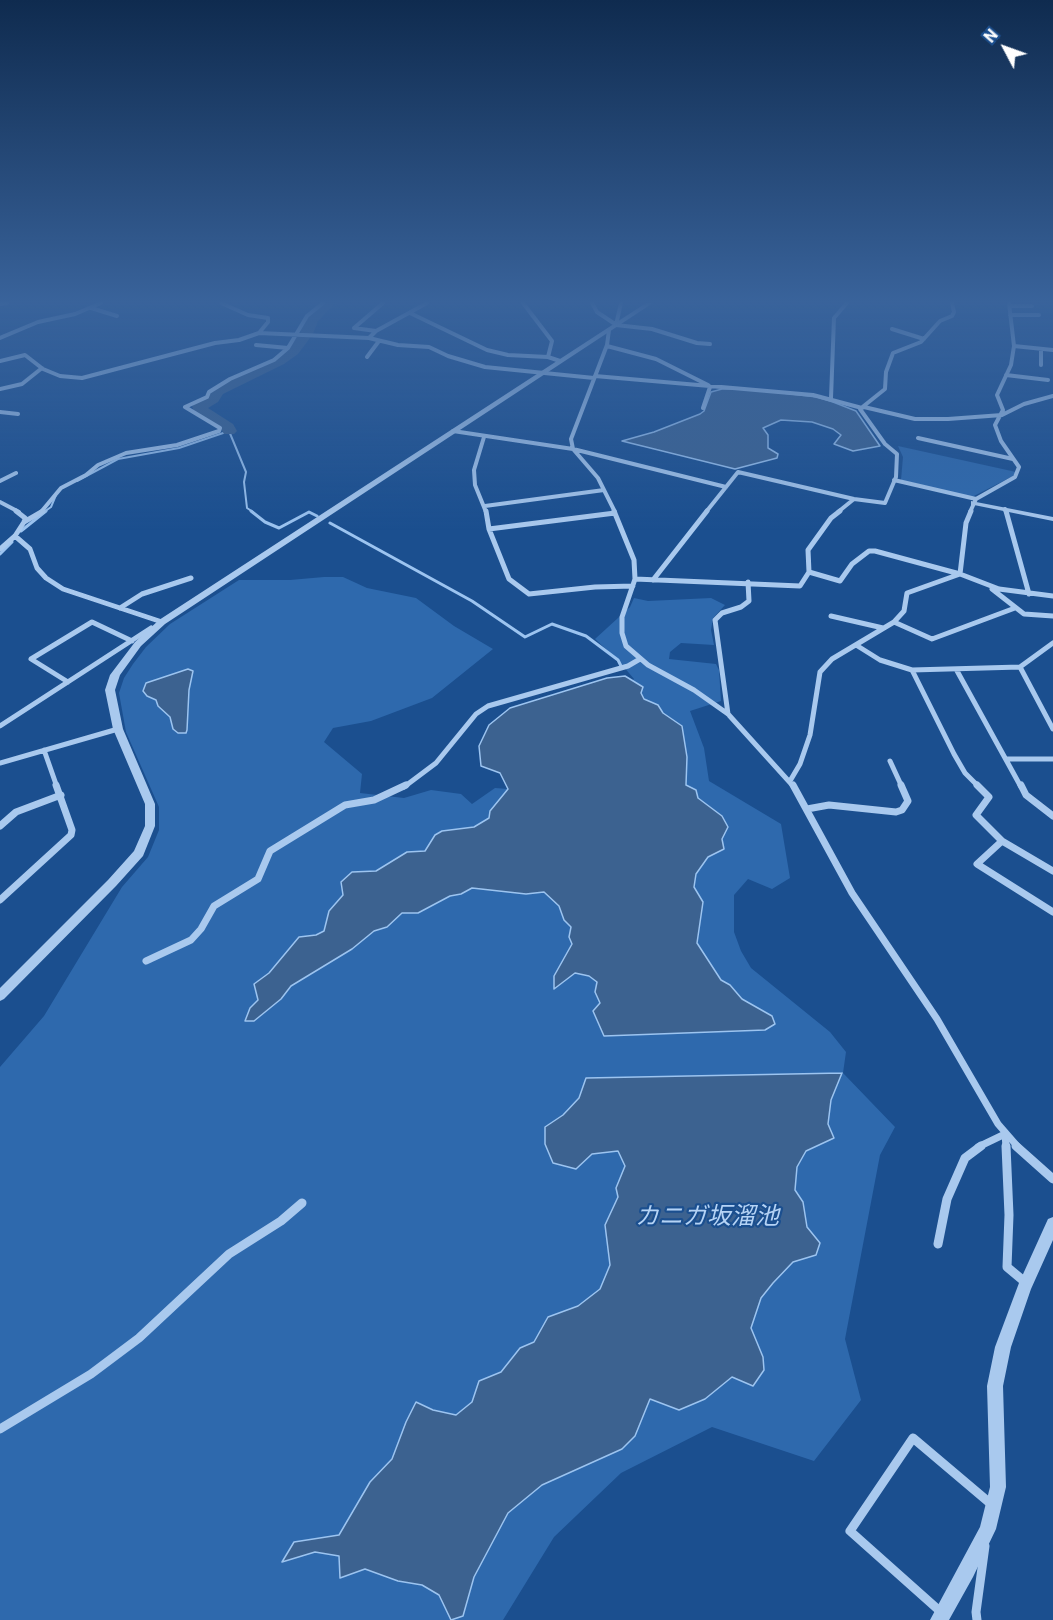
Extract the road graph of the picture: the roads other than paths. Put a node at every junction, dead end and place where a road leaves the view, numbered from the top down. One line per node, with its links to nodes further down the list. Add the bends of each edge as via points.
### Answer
1 (29, 379): 13 (street)
2 (231, 379): 38 (street, via 207,397 185,407 219,430 177,445 110,459 61,488 42,511)
3 (533, 379): 21 (street)
4 (594, 379): 24 (street, via 571,439)
5 (613, 379): 12 (street)
6 (694, 379): 12 (street)
7 (832, 379): 15 (street)
8 (886, 379): 16 (street, via 885,389)
9 (1004, 379): 20 (street, via 997,395)
10 (1036, 379): 11 (street)
11 (1048, 380)
12 (710, 387): 15 (street); 17 (street)
13 (0, 389)
14 (1053, 396): 20 (street)
15 (831, 398): 16 (street)
16 (863, 407): 20 (street, via 915,419); 27 (street, via 860,409 885,444 897,454)
17 (703, 408)
18 (0, 412): 19 (street)
19 (18, 414)
20 (1002, 415): 25 (street, via 995,425 1000,441)
21 (453, 431): 22 (street); 56 (street)
22 (484, 437): 24 (street); 34 (street, via 474,470 475,485)
23 (918, 438): 25 (street)
24 (573, 449): 29 (street); 30 (street)
25 (1013, 459): 32 (street, via 1019,467 1015,477)
26 (16, 473): 28 (street)
27 (894, 480): 31 (street, via 885,502); 32 (street)
28 (0, 481)
29 (726, 487): 31 (street, via 738,472); 46 (street)
30 (604, 490): 34 (street); 36 (street)
31 (854, 498): 42 (street, via 813,541 808,550)
32 (975, 501): 35 (street); 43 (street, via 966,524)
33 (0, 502): 38 (street, via 22,514)
34 (484, 506): 39 (street)
35 (1005, 509): 37 (street); 50 (street)
36 (615, 513): 39 (street); 45 (street, via 634,560)
37 (1053, 519)
38 (24, 522): 40 (street)
39 (489, 529): 49 (street, via 509,579 530,594)
40 (15, 536): 41 (street); 52 (street, via 30,549 37,568 46,578 63,589)
41 (0, 549)
42 (809, 572): 43 (street, via 840,581 852,564 875,551); 47 (street, via 800,586)
43 (960, 574): 48 (street); 57 (street, via 907,593 904,611)
44 (191, 578): 52 (street, via 142,594)
45 (635, 579): 46 (street); 49 (street)
46 (653, 580): 47 (street)
47 (748, 582): 67 (street, via 749,601 715,620)
48 (987, 585): 50 (street); 53 (street)
49 (633, 586): 62 (street, via 625,606 622,633 626,646)
50 (1029, 594): 51 (street)
51 (1053, 596)
52 (120, 608): 56 (street)
53 (1016, 608): 55 (street, via 1029,616); 57 (street, via 932,639)
54 (831, 616): 58 (street)
55 (1053, 616)
56 (162, 622): 59 (street); 69 (street, via 138,645 116,675 110,690)
57 (894, 622): 58 (street)
58 (884, 628): 61 (street)
59 (132, 641): 66 (street); 66 (street, via 92,622 31,659)
60 (1053, 643): 63 (street)
61 (856, 645): 65 (street, via 880,660); 76 (street, via 832,659 820,672 810,735)
62 (640, 659): 67 (street); 85 (street, via 628,666 488,706 476,714 436,763 399,790 345,805 270,851 258,879 214,906 191,940)
63 (1020, 667): 64 (street); 70 (street)
64 (956, 669): 65 (street); 72 (street)
65 (912, 670): 81 (street, via 965,773 989,797 976,815)
66 (68, 682): 68 (street)
67 (728, 714): 76 (street)
68 (0, 726)
69 (117, 729): 71 (street); 86 (street, via 150,804 150,826 139,853)
70 (1053, 729)
71 (44, 750): 75 (street); 77 (street)
72 (1006, 759): 73 (street); 79 (street, via 1026,795)
73 (1053, 759)
74 (890, 761): 78 (street, via 908,801 902,810 829,805)
75 (0, 763)
76 (790, 781): 78 (street)
77 (61, 795): 80 (street, via 16,812); 83 (street, via 71,835)
78 (807, 808): 87 (street, via 852,893 937,1019)
79 (1053, 816)
80 (0, 826)
81 (1002, 841): 82 (street); 84 (street, via 977,864)
82 (1053, 872)
83 (0, 900)
84 (1053, 912)
85 (146, 961)
86 (1, 994)
87 (1005, 1134): 88 (street); 91 (street, via 974,1149 965,1158 947,1199); 92 (street, via 1007,1267)
88 (1053, 1179)
89 (302, 1203): 93 (street, via 229,1254 139,1338 91,1374)
90 (1053, 1224): 92 (street)
91 (938, 1244)
92 (1026, 1282): 94 (street, via 1003,1347 995,1386 998,1487)
93 (0, 1429)
94 (994, 1506): 95 (street); 96 (street, via 913,1438 850,1531)
95 (988, 1529): 96 (street); 97 (street)
96 (941, 1617)
97 (977, 1620)

